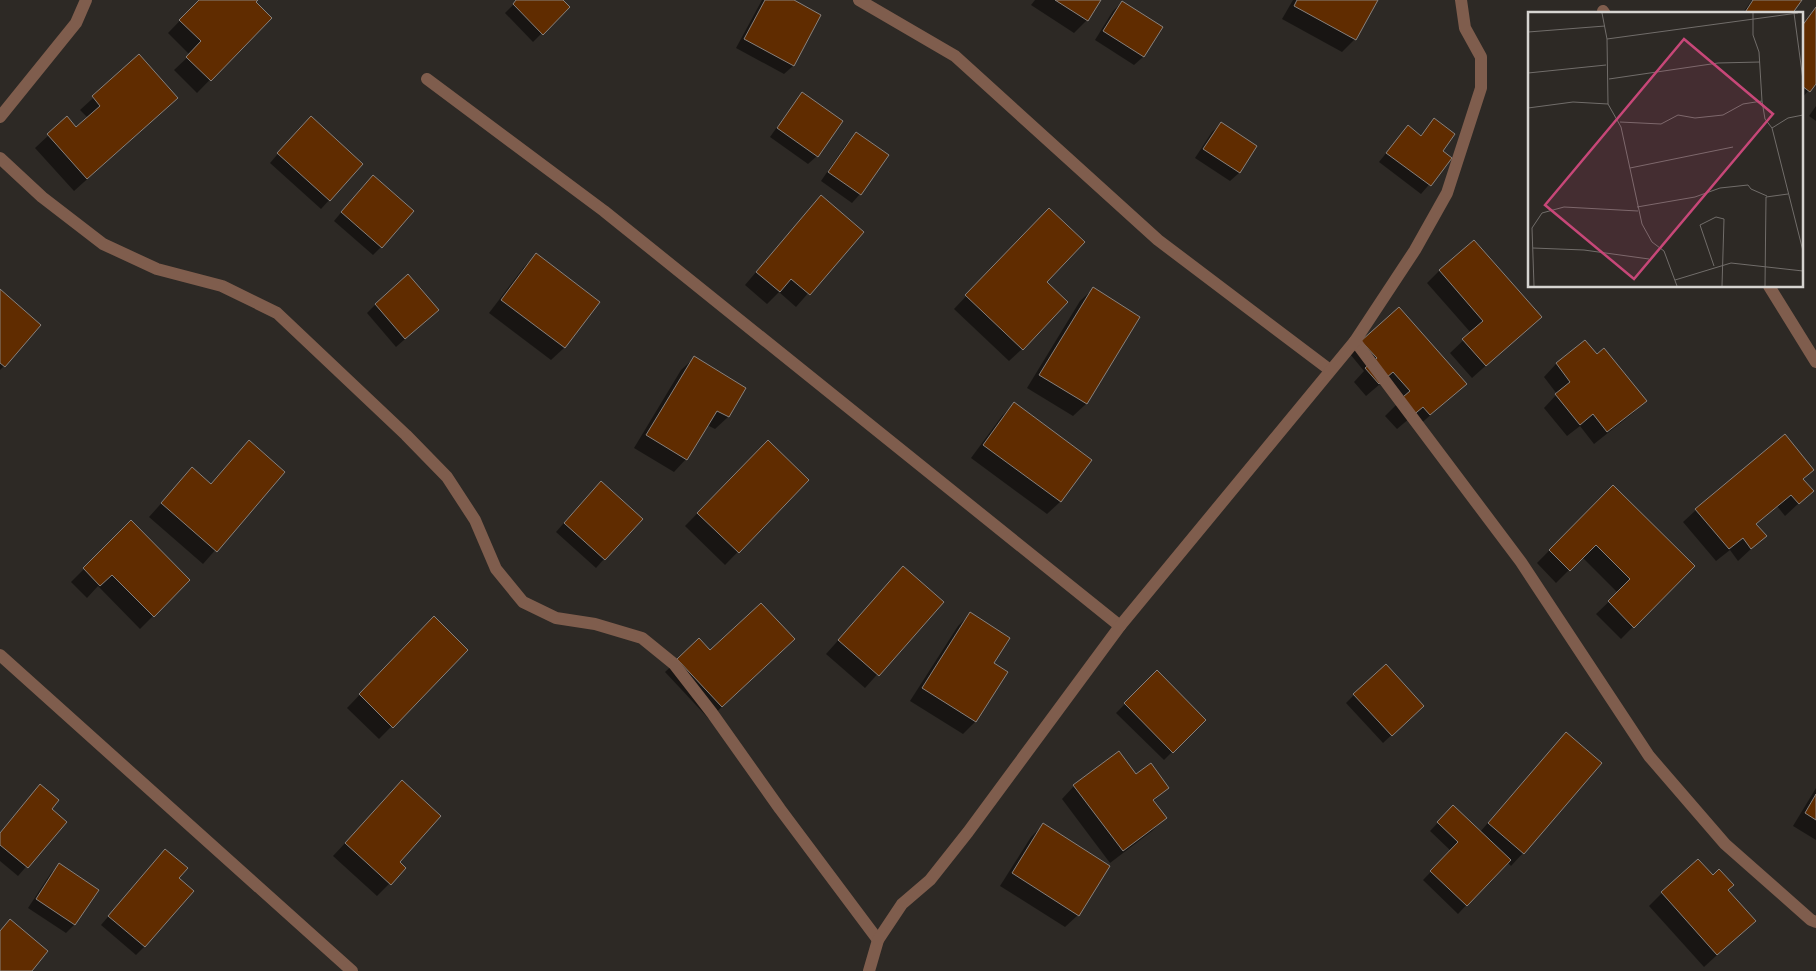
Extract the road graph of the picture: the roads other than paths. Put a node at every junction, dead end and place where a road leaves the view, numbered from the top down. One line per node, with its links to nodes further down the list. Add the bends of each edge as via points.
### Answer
1 (86, 0): 5 (street, via 76,23)
2 (859, 0): 10 (street, via 955,56 1158,240)
3 (1461, 0): 8 (street, via 1465,28 1481,57 1481,88 1465,139 1447,194 1416,250)
4 (427, 79): 11 (street, via 604,211)
5 (0, 117)
6 (0, 158): 14 (street, via 42,197 103,244 157,269 222,286 278,313 448,477 475,520 496,569 523,602 556,618 595,624 642,638 674,664)
7 (1770, 288): 9 (street)
8 (1354, 341): 10 (street); 13 (street, via 1521,562 1649,756 1725,844)
9 (1816, 362)
10 (1330, 370): 11 (street)
11 (1120, 626): 14 (street, via 968,832 930,880 902,904)
12 (0, 655): 15 (street)
13 (1816, 922)
14 (878, 940): 16 (street)
15 (352, 971)
16 (869, 971)

